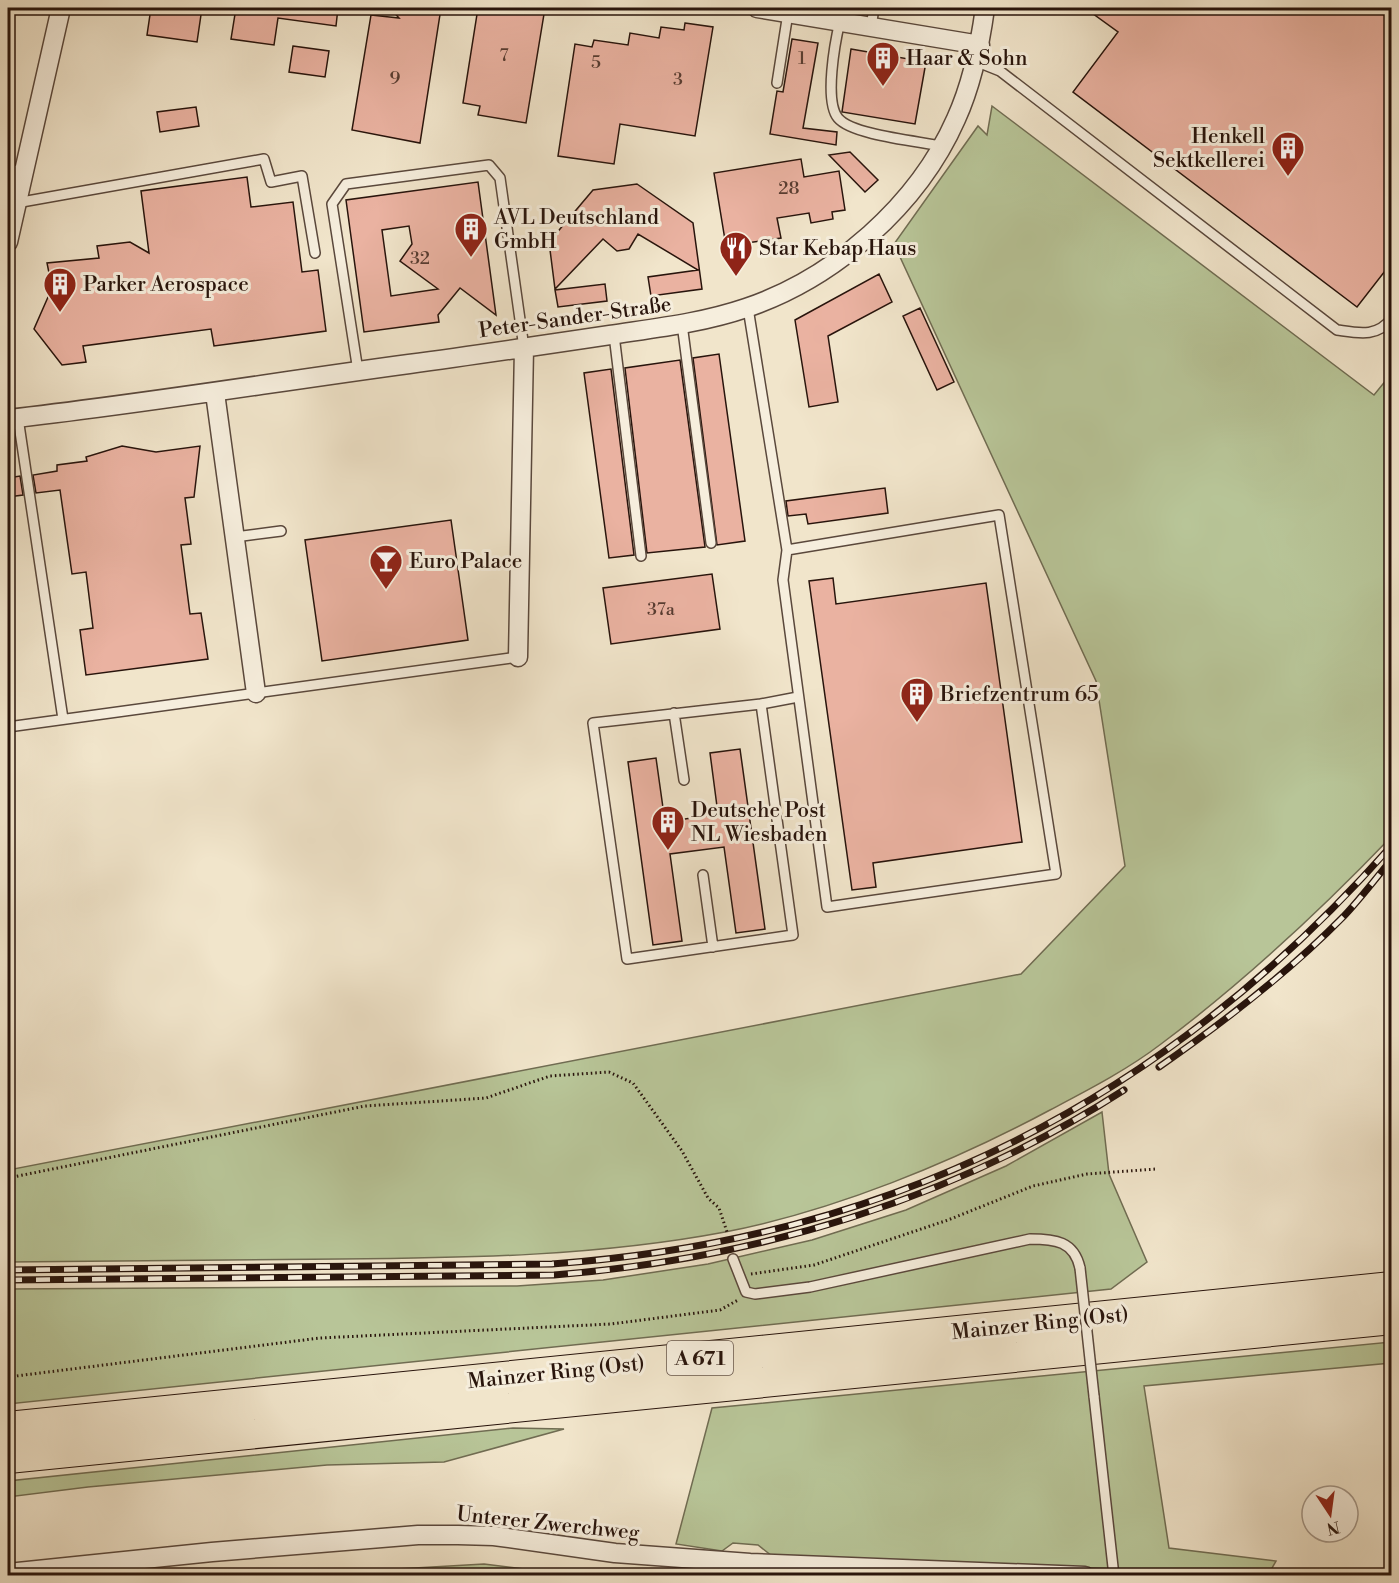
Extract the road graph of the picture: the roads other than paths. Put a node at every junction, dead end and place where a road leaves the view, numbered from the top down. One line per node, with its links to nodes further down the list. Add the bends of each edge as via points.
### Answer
1 (61, 8): 11 (street)
2 (757, 8): 5 (street)
3 (874, 8): 7 (lane)
4 (985, 8): 8 (street, Peter-Sander-Straße)
5 (788, 13): 6 (street); 9 (lane)
6 (840, 21): 7 (street); 10 (lane, via 832,83 837,118 850,127)
7 (871, 27): 8 (street)
8 (978, 53): 10 (street, Peter-Sander-Straße, via 956,120); 16 (lane, via 1337,330 1365,335 1385,327)
9 (777, 83)
10 (941, 146): 15 (street, Peter-Sander-Straße, via 919,180 874,231 801,284)
11 (15, 170): 12 (street)
12 (16, 203): 13 (street); 14 (lane, via 264,159 271,182 302,176)
13 (8, 242)
14 (315, 253)
15 (748, 308): 17 (street, Peter-Sander-Straße); 26 (lane)
16 (1392, 318)
17 (682, 324): 18 (street, Peter-Sander-Straße); 25 (lane)
18 (614, 334): 19 (street, Peter-Sander-Straße); 27 (lane)
19 (524, 348): 20 (street, Peter-Sander-Straße); 20 (lane, via 500,178 489,165 346,184 332,204); 28 (street)
20 (358, 371): 21 (street, Peter-Sander-Straße)
21 (215, 393): 22 (street, Peter-Sander-Straße); 24 (street)
22 (13, 418): 33 (lane)
23 (281, 531): 24 (lane)
24 (235, 537): 29 (street)
25 (711, 543)
26 (787, 550): 30 (lane, via 783,580); 30 (lane, via 999,515 1056,874 827,907)
27 (641, 556)
28 (518, 657): 29 (lane)
29 (256, 693): 33 (lane)
30 (798, 697): 31 (lane)
31 (761, 704): 32 (lane); 37 (lane, via 793,935)
32 (674, 713): 35 (lane); 37 (lane, via 593,723 627,959)
33 (63, 719): 34 (lane)
34 (8, 727)
35 (684, 780)
36 (703, 875): 37 (lane)
37 (713, 947)
38 (733, 1259): 46 (lane, bridge, via 746,1292 754,1294 810,1287 1030,1239 1067,1244 1078,1258 1080,1268)
39 (1392, 1288): 41 (highway, Mainzer Ring (Ost) / A 671)
40 (1392, 1318): 42 (highway, Mainzer Ring (Ost) / A 671)
41 (8, 1428)
42 (8, 1457)
43 (8, 1573): 44 (street, Unterer Zwerchweg, via 212,1552 458,1534 615,1553)
44 (996, 1574): 45 (street, Unterer Zwerchweg)
45 (1085, 1575)
46 (1114, 1575)

